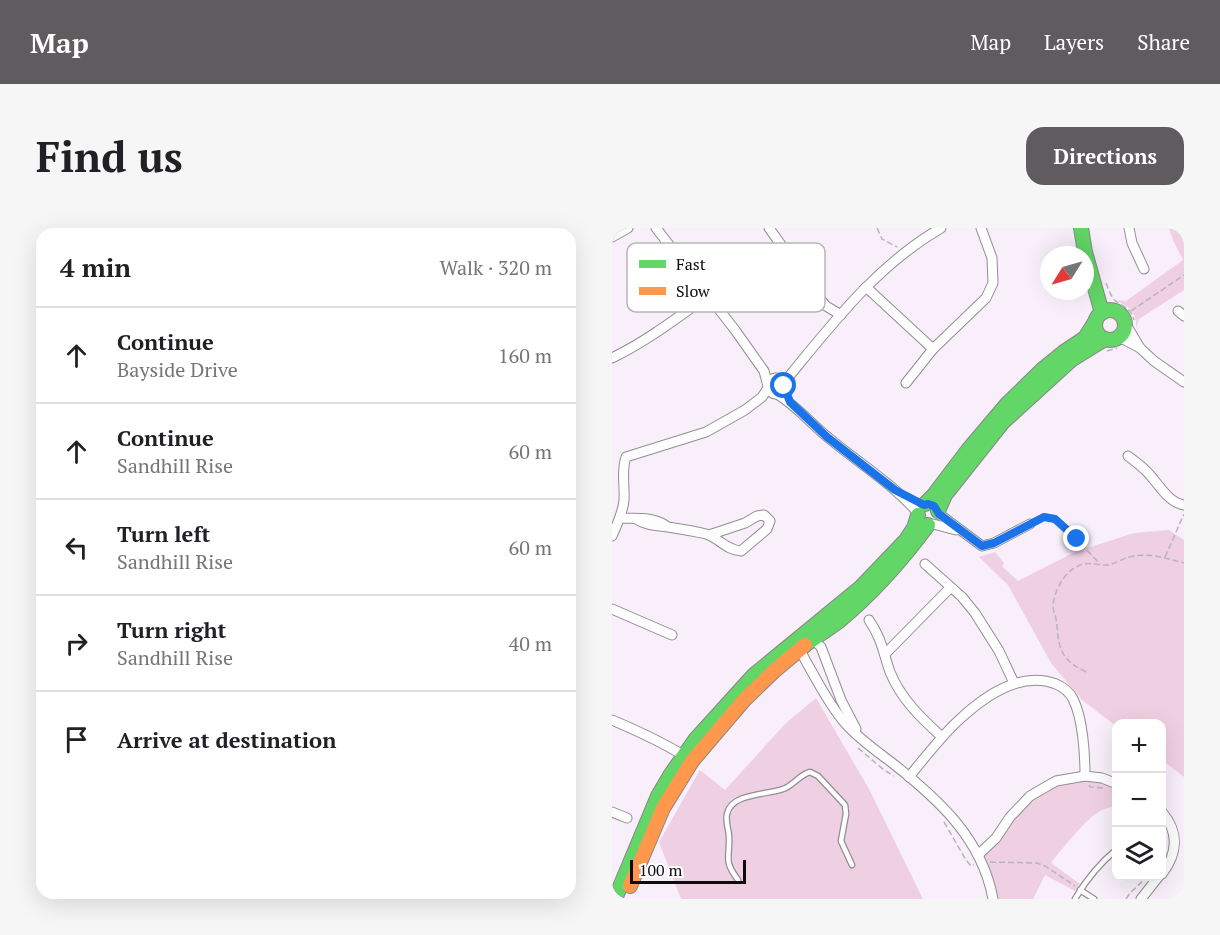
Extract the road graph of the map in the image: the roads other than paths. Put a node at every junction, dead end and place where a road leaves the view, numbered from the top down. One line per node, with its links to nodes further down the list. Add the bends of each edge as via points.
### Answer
1 (628, 228): 8 (street)
2 (656, 228): 9 (street)
3 (769, 228): 10 (street)
4 (941, 228): 12 (street, via 888,265)
5 (1081, 228): 17 (street, via 1093,276)
6 (1128, 228): 11 (street)
7 (980, 230): 20 (street, via 992,258 993,283 986,298)
8 (612, 237)
9 (668, 243)
10 (780, 243)
11 (1143, 269)
12 (866, 287): 16 (street); 20 (street)
13 (825, 305): 16 (street)
14 (686, 312): 21 (street)
15 (722, 312): 24 (street)
16 (841, 315): 24 (street)
17 (1113, 316): 18 (street, via 1124,330); 18 (street, via 1096,330); 19 (street); 27 (street, via 1043,369 1000,412 933,496)
18 (1109, 339): 19 (street, via 1123,339); 27 (street, via 1071,360 1041,386 1004,422)
19 (1140, 348): 22 (street)
20 (933, 349): 23 (street)
21 (612, 358)
22 (1184, 382)
23 (906, 383)
24 (776, 387): 27 (street, via 827,437); 28 (street, via 706,432 626,457)
25 (1128, 456): 26 (street, via 1172,500)
26 (1184, 505)
27 (928, 514): 29 (street, via 982,546); 38 (street)
28 (620, 518): 30 (street); 31 (street)
29 (1030, 524): 32 (lane, via 1044,517 1055,519)
30 (709, 535): 30 (street, via 757,516 764,515 770,521 767,529 741,551 732,550)
31 (612, 536)
32 (1077, 539)
33 (925, 564): 34 (street)
34 (950, 588): 40 (street); 43 (street, via 975,613)
35 (612, 609): 37 (street)
36 (869, 621): 40 (street)
37 (672, 635)
38 (809, 636): 39 (street); 41 (street, via 819,644)
39 (797, 645): 42 (street); 47 (street, via 741,687 695,740)
40 (885, 654): 45 (street, via 902,696)
41 (826, 658): 42 (street, via 816,667); 46 (street)
42 (809, 667): 46 (street)
43 (1014, 683): 45 (street, via 963,716); 49 (street, via 1048,681 1072,696 1078,711)
44 (612, 720): 47 (street)
45 (942, 737): 48 (street)
46 (858, 742): 48 (street)
47 (688, 758): 62 (street, via 671,774 650,813); 63 (street)
48 (909, 777): 56 (street, via 940,804)
49 (1086, 779): 50 (street, via 1102,778); 56 (street, via 1056,781 1029,796)
50 (1112, 786)
51 (612, 812): 52 (street)
52 (627, 818)
53 (1166, 818): 54 (street)
54 (1180, 839): 58 (street)
55 (1112, 852): 61 (lane)
56 (980, 858): 64 (street)
57 (852, 865): 59 (lane, via 841,842 845,806 810,772 785,789 740,799 730,807 726,816 727,857)
58 (1166, 868)
59 (738, 880)
60 (1155, 881): 67 (street)
61 (1080, 890): 65 (lane); 66 (lane)
62 (615, 899)
63 (625, 899)
64 (993, 899)
65 (1075, 899)
66 (1094, 899)
67 (1141, 899)

